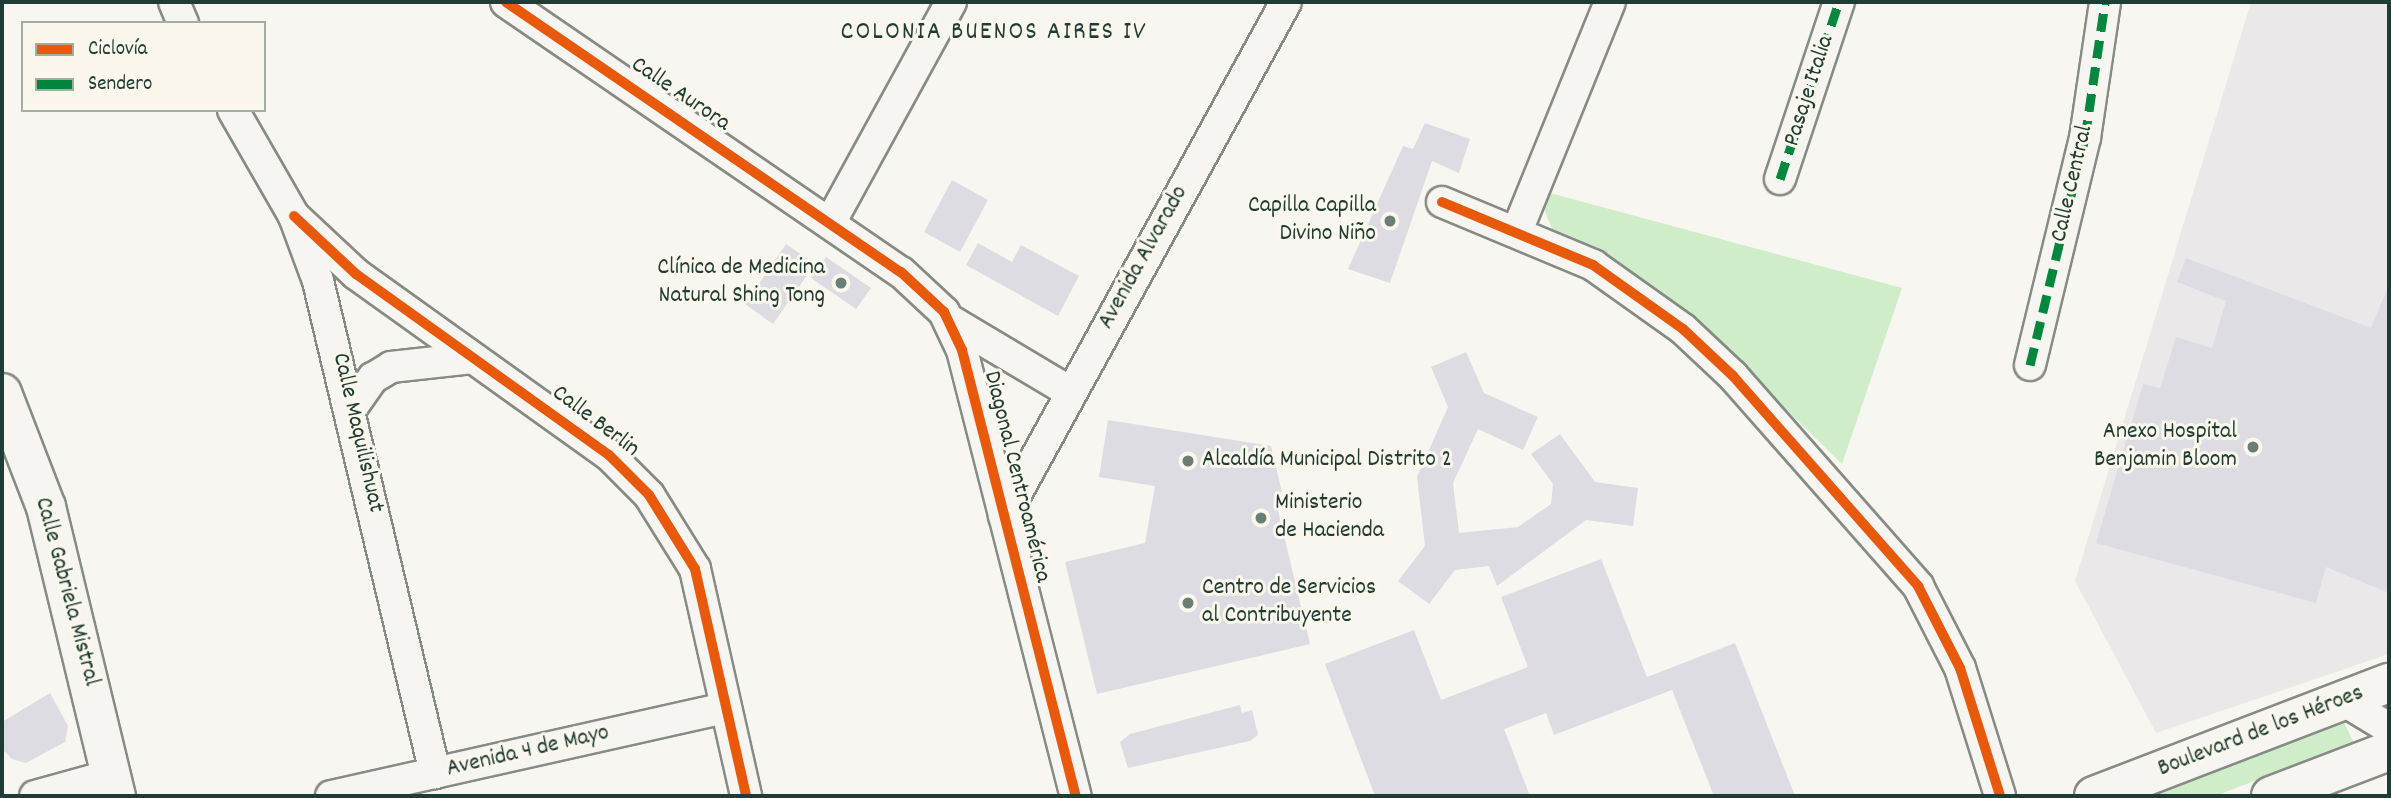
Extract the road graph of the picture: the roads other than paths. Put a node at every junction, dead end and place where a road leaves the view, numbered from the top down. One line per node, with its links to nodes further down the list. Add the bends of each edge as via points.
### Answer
1 (174, 2): 8 (street)
2 (506, 2): 13 (street, Calle Aurora)
3 (951, 2): 13 (street)
4 (1286, 2): 18 (street, Avenida Alvarado)
5 (1610, 2): 14 (street)
6 (1839, 2): 10 (street, Pasaje Italia)
7 (2105, 2): 17 (street, Calle Central, via 2085,138)
8 (182, 21)
9 (234, 112): 12 (street, Calle Maquilishuat)
10 (1780, 180)
11 (1442, 202): 14 (street)
12 (294, 216): 16 (street, Calle Berlin, via 356,274); 20 (street, Calle Maquilishuat, via 331,325)
13 (830, 223): 15 (street, Diagonal Centroamérica, via 921,288)
14 (1517, 231): 33 (street, via 1593,265 1683,329 1886,544 1941,625)
15 (951, 321): 18 (street); 21 (street, Diagonal Centroamérica)
16 (473, 358): 20 (street, via 391,367 373,378); 24 (street, Calle Berlin, via 609,455 669,521 695,569)
17 (2030, 365)
18 (1070, 392): 21 (street, Avenida Alvarado)
19 (2, 393): 28 (main road, Calle Gabriela Mistral, via 46,507)
20 (351, 409): 27 (street, Calle Maquilishuat)
21 (1004, 516): 32 (street, Diagonal Centroamérica)
22 (2389, 683): 23 (main road, Boulevard de los Héroes)
23 (2344, 701): 25 (street); 34 (main road, Boulevard de los Héroes)
24 (725, 708): 27 (street, Avenida 4 de Mayo); 31 (street, Calle Berlin)
25 (2389, 728)
26 (2389, 751): 35 (main road)
27 (435, 773): 30 (street, Avenida 4 de Mayo)
28 (114, 786): 29 (street)
29 (35, 796)
30 (331, 796)
31 (746, 796)
32 (1076, 796)
33 (2000, 796)
34 (2094, 796)
35 (2271, 796)

